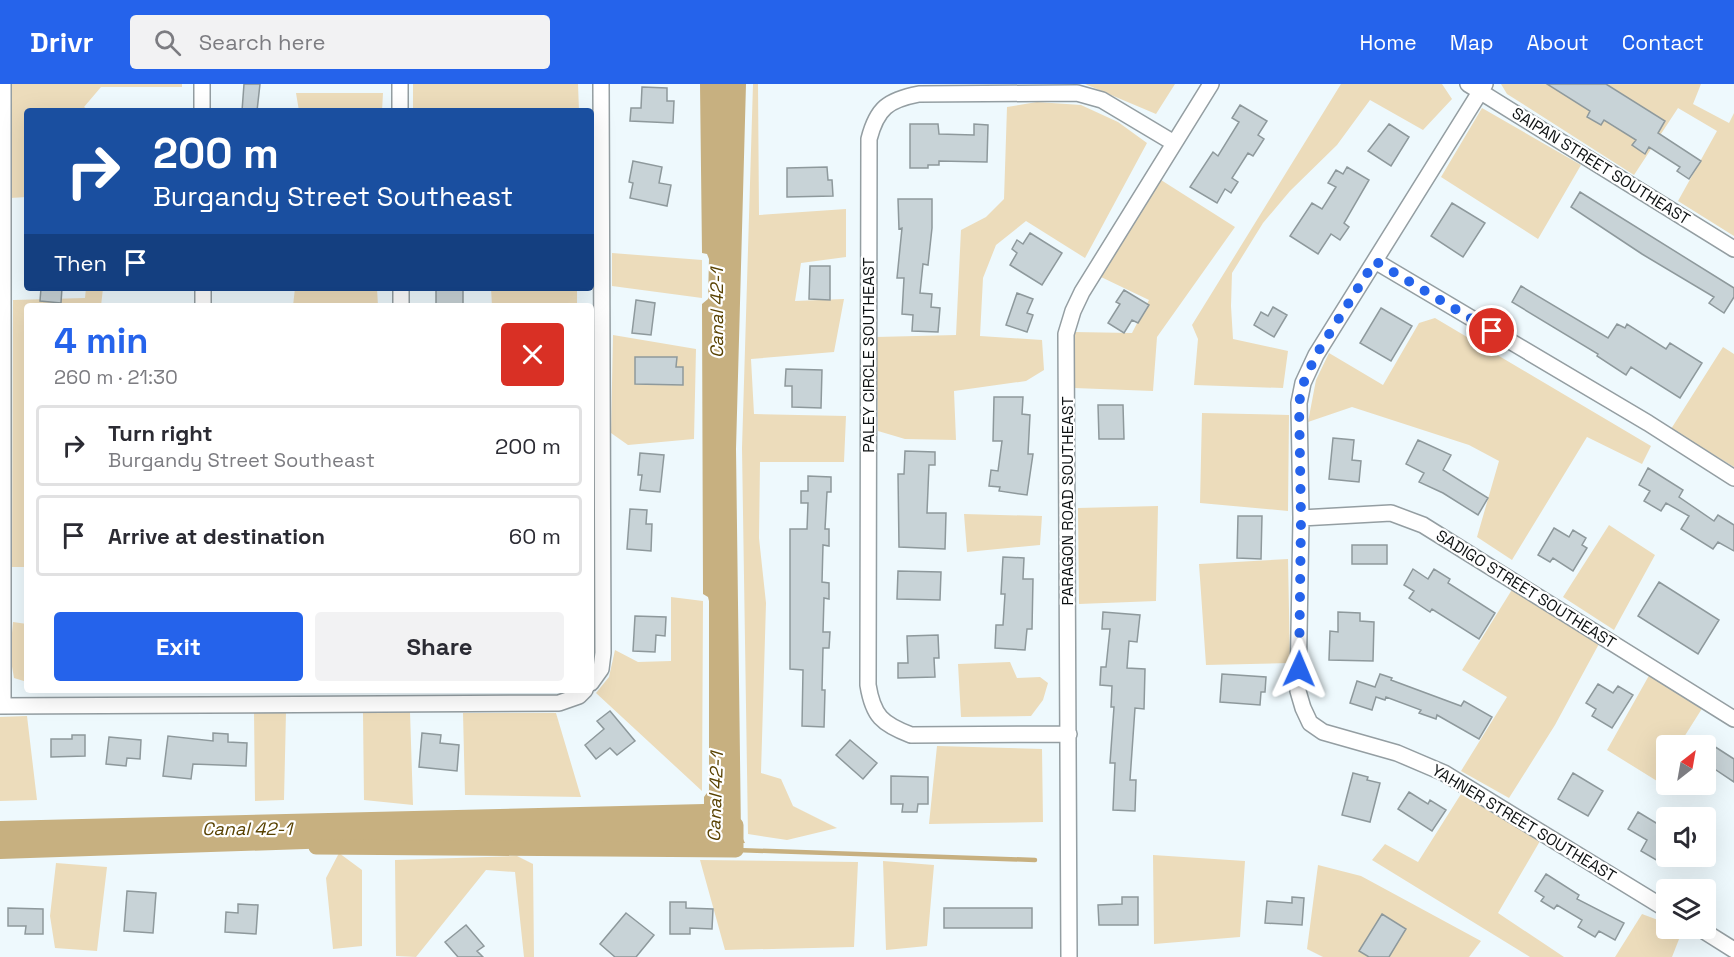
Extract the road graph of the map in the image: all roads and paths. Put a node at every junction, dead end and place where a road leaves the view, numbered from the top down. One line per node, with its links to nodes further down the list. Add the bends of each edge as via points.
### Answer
1 (3, 84): 18 (street)
2 (202, 84): 7 (street)
3 (400, 84): 8 (street)
4 (601, 84): 14 (street, via 603,653 601,669)
5 (1210, 84): 9 (street, PARAGON ROAD SOUTHEAST)
6 (1478, 87): 10 (street, SAIPAN STREET SOUTHEAST); 11 (street)
7 (202, 108)
8 (400, 108)
9 (1174, 143): 20 (street, PARAGON ROAD SOUTHEAST, via 1082,291 1066,334); 20 (street, PALEY CIRCLE SOUTHEAST, via 1102,100 1077,93 919,94 898,98 874,120 869,139 868,685 872,705 883,721 911,735)
10 (1734, 249)
11 (1375, 261): 12 (street); 13 (street, via 1316,355 1303,384 1299,403)
12 (1734, 478)
13 (1301, 518): 19 (street, SADIGO STREET SOUTHEAST, via 1391,513 1423,525); 21 (street, YAHNER STREET SOUTHEAST, via 1298,691 1310,723 1323,732 1397,753 1444,773)
14 (594, 679)
15 (582, 693): 16 (street, via 559,703)
16 (403, 696): 17 (street)
17 (205, 697): 18 (street)
18 (2, 706)
19 (1734, 718)
20 (1069, 734): 24 (street, PARAGON ROAD SOUTHEAST)
21 (1656, 903)
22 (1716, 939): 23 (street)
23 (1734, 950)
24 (1069, 957)

